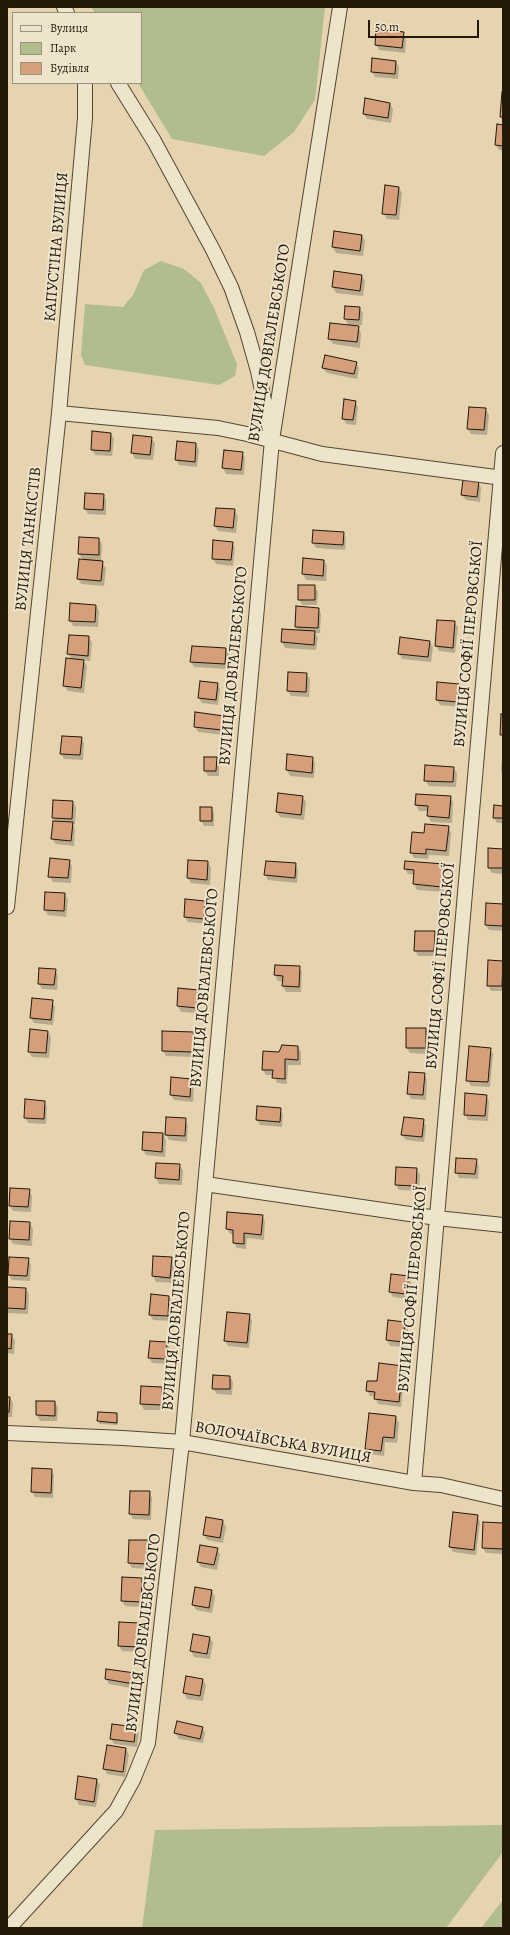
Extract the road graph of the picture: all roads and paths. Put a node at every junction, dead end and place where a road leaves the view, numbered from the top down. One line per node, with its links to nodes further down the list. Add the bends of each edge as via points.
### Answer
1 (340, 7): 5 (street, ВУЛИЦЯ ДОВГАЛЕВСЬКОГО)
2 (85, 84): 4 (street, КАПУСТІНА ВУЛИЦЯ, via 84,126)
3 (119, 84): 5 (street, via 154,141 231,287 258,371)
4 (59, 413): 5 (street, via 218,428); 8 (street, ВУЛИЦЯ ТАНКІСТІВ)
5 (272, 440): 7 (street, via 322,454); 9 (street, ВУЛИЦЯ ДОВГАЛЕВСЬКОГО)
6 (503, 453): 7 (street, ВУЛИЦЯ СОФІЇ ПЕРОВСЬКОЇ)
7 (502, 478): 10 (street, ВУЛИЦЯ СОФІЇ ПЕРОВСЬКОЇ)
8 (7, 907)
9 (205, 1184): 10 (street); 13 (street, ВУЛИЦЯ ДОВГАЛЕВСЬКОГО)
10 (437, 1218): 11 (street); 14 (street, ВУЛИЦЯ СОФІЇ ПЕРОВСЬКОЇ)
11 (503, 1225)
12 (7, 1433): 13 (street, ВОЛОЧАЇВСЬКА ВУЛИЦЯ)
13 (182, 1442): 14 (street, ВОЛОЧАЇВСЬКА ВУЛИЦЯ); 16 (street, ВУЛИЦЯ ДОВГАЛЕВСЬКОГО, via 148,1743 133,1780 116,1811)
14 (414, 1483): 15 (street, ВОЛОЧАЇВСЬКА ВУЛИЦЯ, via 441,1485)
15 (503, 1499)
16 (9, 1928)

